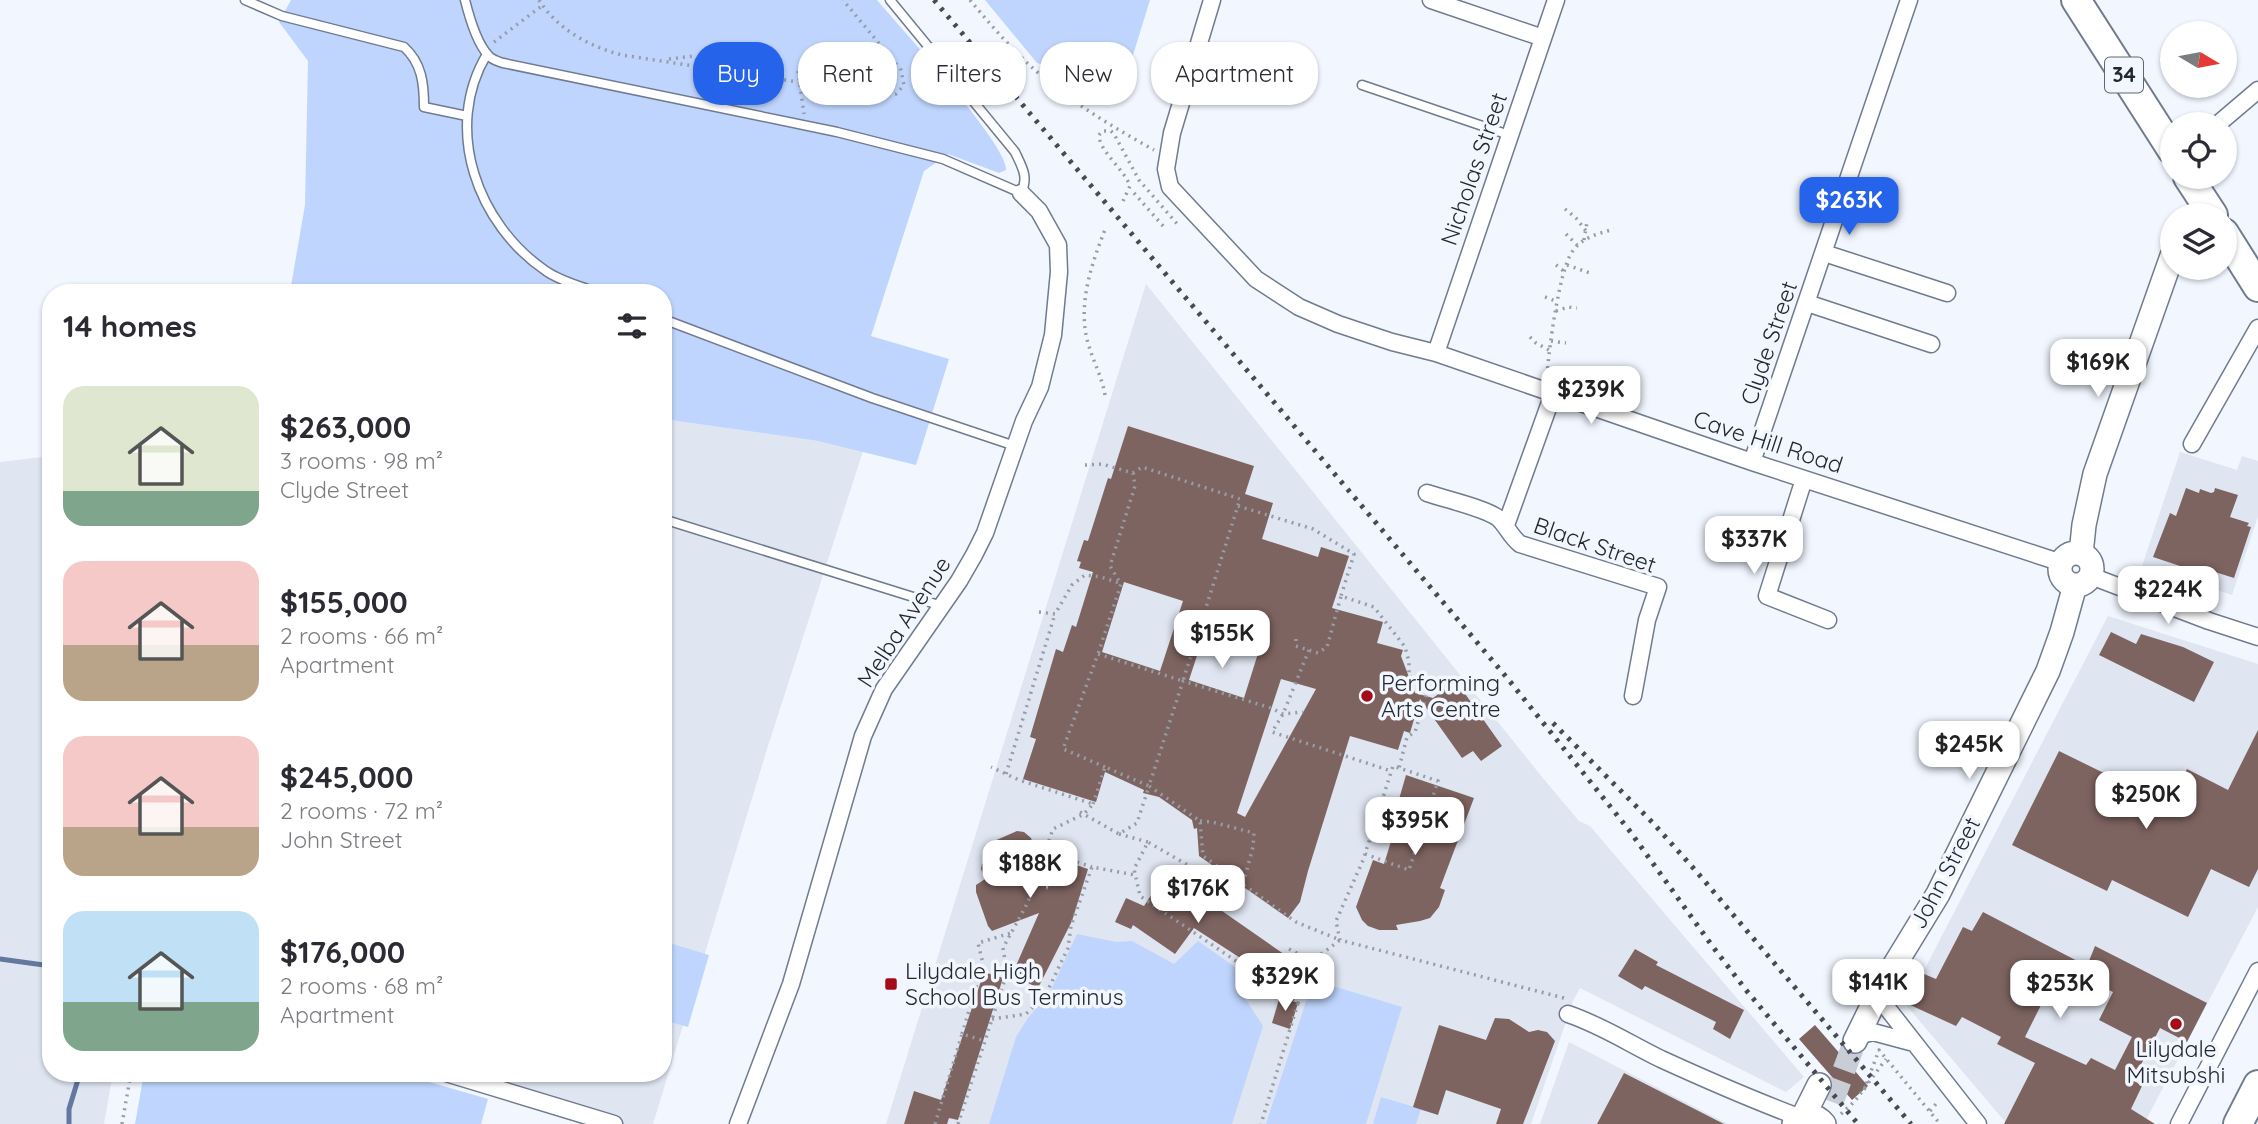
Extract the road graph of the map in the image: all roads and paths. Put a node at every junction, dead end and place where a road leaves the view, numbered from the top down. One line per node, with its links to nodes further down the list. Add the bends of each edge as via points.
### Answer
1 (245, 0): 25 (lane, via 282,16 404,47 417,63 424,83 424,107)
2 (465, 0): 15 (lane)
3 (540, 0): 12 (path)
4 (843, 0): 14 (path)
5 (890, 0): 30 (lane, via 1014,152 1025,175)
6 (970, 0): 29 (path, via 1049,83)
7 (1212, 0): 29 (street)
8 (1431, 0): 13 (street)
9 (1556, 0): 13 (street, Nicholas Street)
10 (1909, 0): 43 (street, Clyde Street)
11 (2076, 0): 27 (highway, 34)
12 (543, 5): 15 (path); 17 (path, via 559,23 594,46)
13 (1543, 38): 28 (street, Nicholas Street)
14 (878, 42)
15 (485, 52): 25 (lane); 26 (lane, via 520,68)
16 (693, 56): 17 (path)
17 (660, 60): 19 (path)
18 (897, 65): 22 (path, via 905,80)
19 (798, 83)
20 (1362, 85): 28 (lane)
21 (2258, 90): 24 (street)
22 (897, 93)
23 (804, 105): 26 (path)
24 (2232, 112)
25 (467, 116): 50 (lane, via 472,170 488,208 515,244 547,272)
26 (802, 125): 30 (lane, via 943,159)
27 (2160, 131)
28 (1509, 135): 65 (street, Nicholas Street)
29 (1168, 158): 65 (street, Cave Hill Road, via 1170,187 1256,279 1299,307 1338,324)
30 (1021, 193): 69 (street, Melba Avenue, via 1039,211 1058,245 1059,272 1053,335 1040,387)
31 (1135, 193): 37 (path)
32 (1123, 201): 36 (path, via 1130,186 1100,144 1102,131 1114,134 1139,180)
33 (1565, 209): 39 (path)
34 (1587, 222): 39 (path)
35 (1106, 226): 67 (path, via 1088,279 1084,329)
36 (1179, 226)
37 (1164, 227)
38 (1614, 229): 41 (path)
39 (1586, 231): 41 (path)
40 (1566, 234): 42 (path)
41 (1584, 240): 42 (path)
42 (1578, 246): 46 (path)
43 (1824, 253): 52 (street); 55 (street, Clyde Street)
44 (2237, 254): 51 (highway)
45 (1556, 265): 47 (path)
46 (1567, 265): 47 (path); 48 (path)
47 (1565, 272): 54 (path)
48 (1590, 273)
49 (2164, 280): 78 (main road, via 2095,474)
50 (576, 284)
51 (2258, 287)
52 (1947, 293)
53 (1545, 297): 54 (path)
54 (1558, 302): 57 (path)
55 (1807, 303): 63 (street); 70 (street, Clyde Street)
56 (1577, 308): 57 (path)
57 (1556, 311): 61 (path)
58 (672, 322): 69 (lane)
59 (2258, 328): 68 (street)
60 (1530, 337): 64 (path)
61 (1551, 341): 62 (path); 64 (path)
62 (1566, 343)
63 (1931, 344)
64 (1549, 350): 66 (path)
65 (1436, 354): 66 (street, Cave Hill Road)
66 (1549, 392): 70 (street, Cave Hill Road); 77 (street)
67 (1105, 395)
68 (2192, 444)
69 (1015, 446): 82 (street, Melba Avenue, via 979,544)
70 (1752, 462): 73 (street, Cave Hill Road)
71 (1085, 465): 72 (path, via 1102,464)
72 (1133, 473): 75 (path, via 1142,467 1240,499); 80 (path, via 1135,486 1110,566)
73 (1804, 479): 78 (street, Cave Hill Road); 85 (street, via 1767,596)
74 (1427, 494): 77 (street, Black Street, via 1494,515)
75 (1238, 506): 81 (path, via 1313,529 1354,554); 90 (path)
76 (672, 522): 82 (lane)
77 (1506, 525): 91 (street, Black Street, via 1520,544 1658,587)
78 (2071, 558): 79 (main road, via 2089,559 2092,564)
79 (2083, 581): 86 (street); 116 (main road, John Street, via 2048,671 1938,894)
80 (1121, 584): 84 (path, via 1085,575 1072,585); 89 (path)
81 (1341, 596): 88 (path, via 1326,647 1318,653); 96 (path, via 1374,607 1405,647 1409,676 1428,690)
82 (942, 606): 135 (street, Melba Avenue, via 902,661 872,714 791,984)
83 (1039, 612): 84 (path)
84 (1055, 614): 98 (path)
85 (1828, 620)
86 (2258, 637)
87 (1296, 639): 88 (path, via 1296,646)
88 (1309, 650): 93 (path)
89 (1098, 654): 90 (path); 95 (path, via 1063,749)
90 (1183, 681): 93 (path); 99 (path)
91 (1633, 696)
92 (1303, 712): 93 (path)
93 (1283, 714): 97 (path, via 1272,732)
94 (991, 766): 98 (path)
95 (1105, 767): 99 (path); 100 (path)
96 (1399, 768): 97 (path, via 1393,766); 106 (path, via 1438,781 1409,870)
97 (1391, 771): 106 (path)
98 (1006, 774): 100 (path)
99 (1149, 786): 102 (path); 103 (path, via 1137,822)
100 (1093, 804): 101 (path)
101 (1082, 813): 103 (path); 105 (path, via 1053,829)
102 (1200, 821): 110 (path, via 1203,856); 110 (path, via 1254,833)
103 (1119, 834): 104 (path)
104 (1147, 842): 108 (path); 109 (path)
105 (1044, 851): 107 (path); 111 (path, via 1028,902)
106 (1365, 853): 112 (path, via 1336,920)
107 (1092, 867): 108 (path); 119 (path, via 1068,948 1046,994 1026,1014)
108 (1135, 875): 117 (path, via 1140,896)
109 (1205, 875)
110 (1243, 884): 112 (path, via 1296,922)
111 (1011, 933): 119 (path, via 1003,947 1007,973); 120 (path, via 978,943 983,964)
112 (1340, 940): 114 (path); 118 (path)
113 (1289, 949): 114 (path)
114 (1312, 961): 117 (path)
115 (2258, 971): 141 (street)
116 (1883, 984): 121 (main road, John Street); 123 (street, via 1884,1004)
117 (1298, 1003): 138 (path)
118 (1571, 1007): 129 (street, via 1585,1020)
119 (992, 1019): 122 (path)
120 (962, 1034): 122 (path); 136 (path)
121 (1853, 1036): 123 (street, via 1873,1032)
122 (985, 1041): 137 (path)
123 (1914, 1043): 140 (street)
124 (1886, 1059): 128 (path); 128 (path, via 1879,1050); 131 (path)
125 (129, 1082): 133 (path)
126 (476, 1082): 134 (street)
127 (2258, 1085): 142 (highway)
128 (1864, 1090): 132 (path)
129 (1750, 1099): 132 (street); 132 (street)
130 (1936, 1104): 131 (path)
131 (1930, 1111): 139 (path)
132 (1813, 1115)
133 (122, 1124)
134 (614, 1124)
135 (738, 1124)
136 (935, 1124)
137 (958, 1124)
138 (1261, 1124)
139 (1940, 1124)
140 (1978, 1124)
141 (2179, 1124)
142 (2238, 1124)

